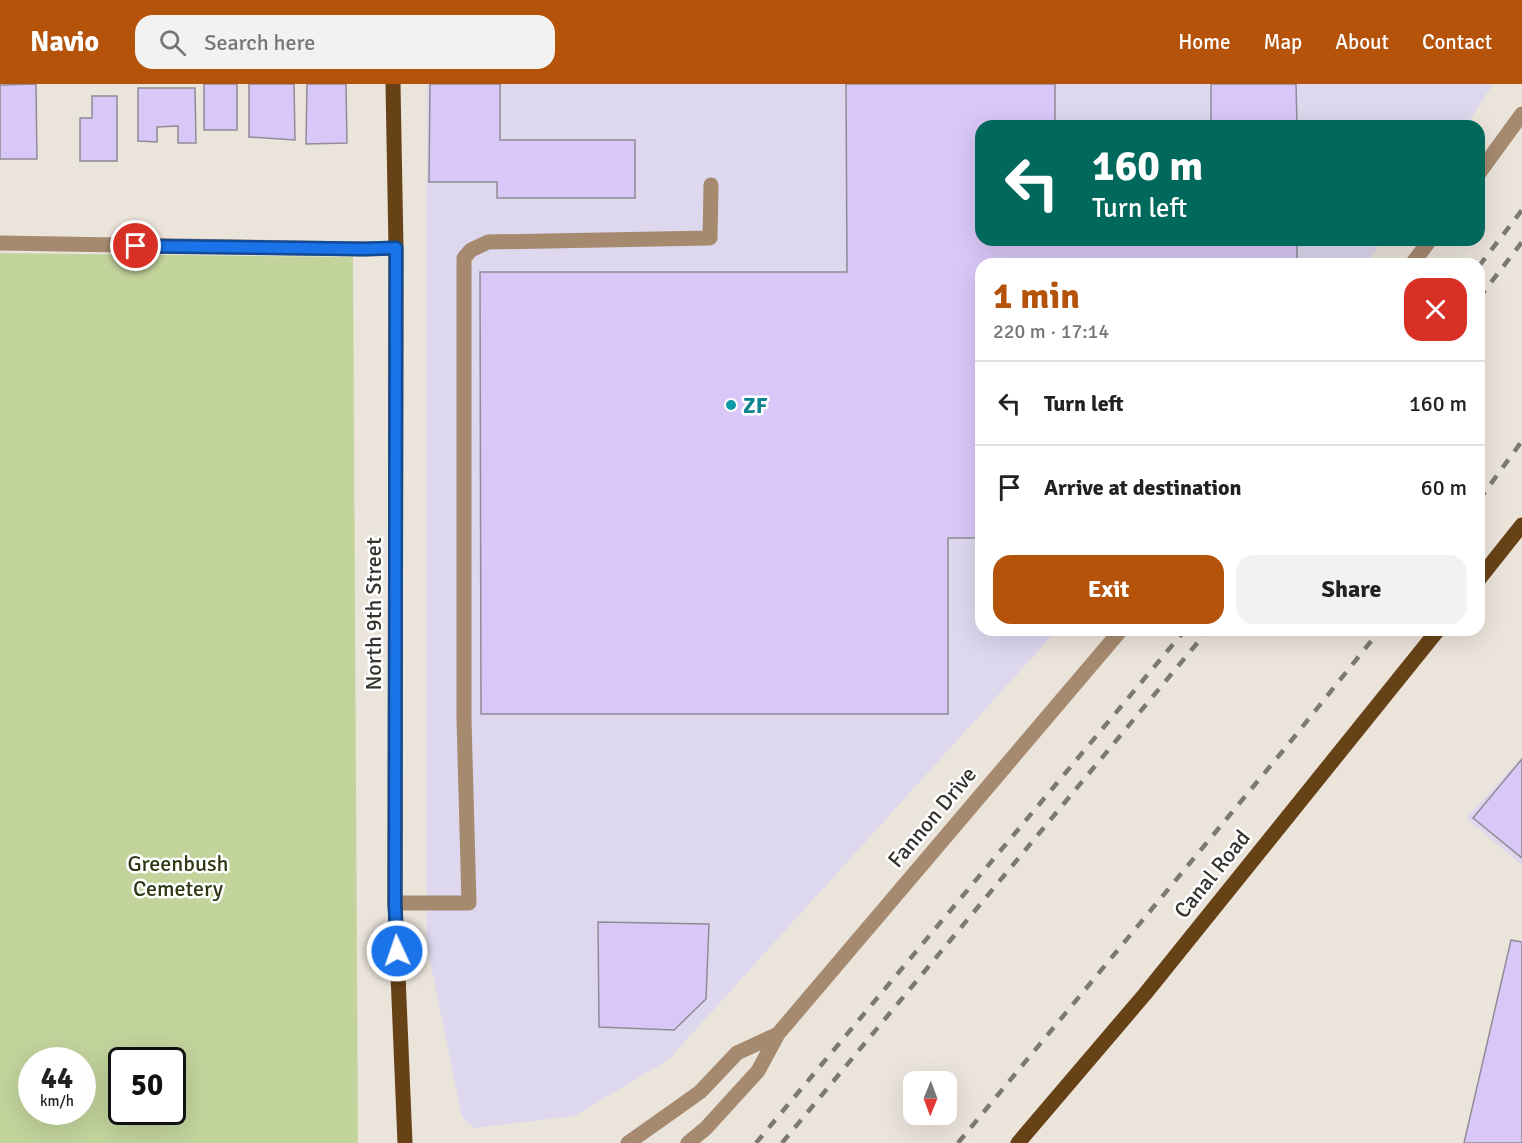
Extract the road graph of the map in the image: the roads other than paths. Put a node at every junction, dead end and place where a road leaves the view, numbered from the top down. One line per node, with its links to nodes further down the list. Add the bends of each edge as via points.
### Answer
1 (393, 84): 6 (main road, North 9th Street)
2 (1522, 114): 3 (street)
3 (1485, 165)
4 (711, 185): 11 (street, via 710,238 488,242 464,258 464,719 469,903)
5 (0, 243): 6 (street)
6 (396, 248): 11 (main road, North 9th Street)
7 (1522, 525): 8 (main road)
8 (1485, 571)
9 (1116, 636): 12 (street, Fannon Drive)
10 (1433, 636): 16 (main road, Canal Road, via 1145,994)
11 (395, 903): 13 (main road, North 9th Street)
12 (778, 1034): 14 (street, Fannon Drive, via 737,1053 700,1092); 15 (street, Fannon Drive, via 758,1071)
13 (405, 1143)
14 (628, 1143)
15 (688, 1143)
16 (1019, 1143)

